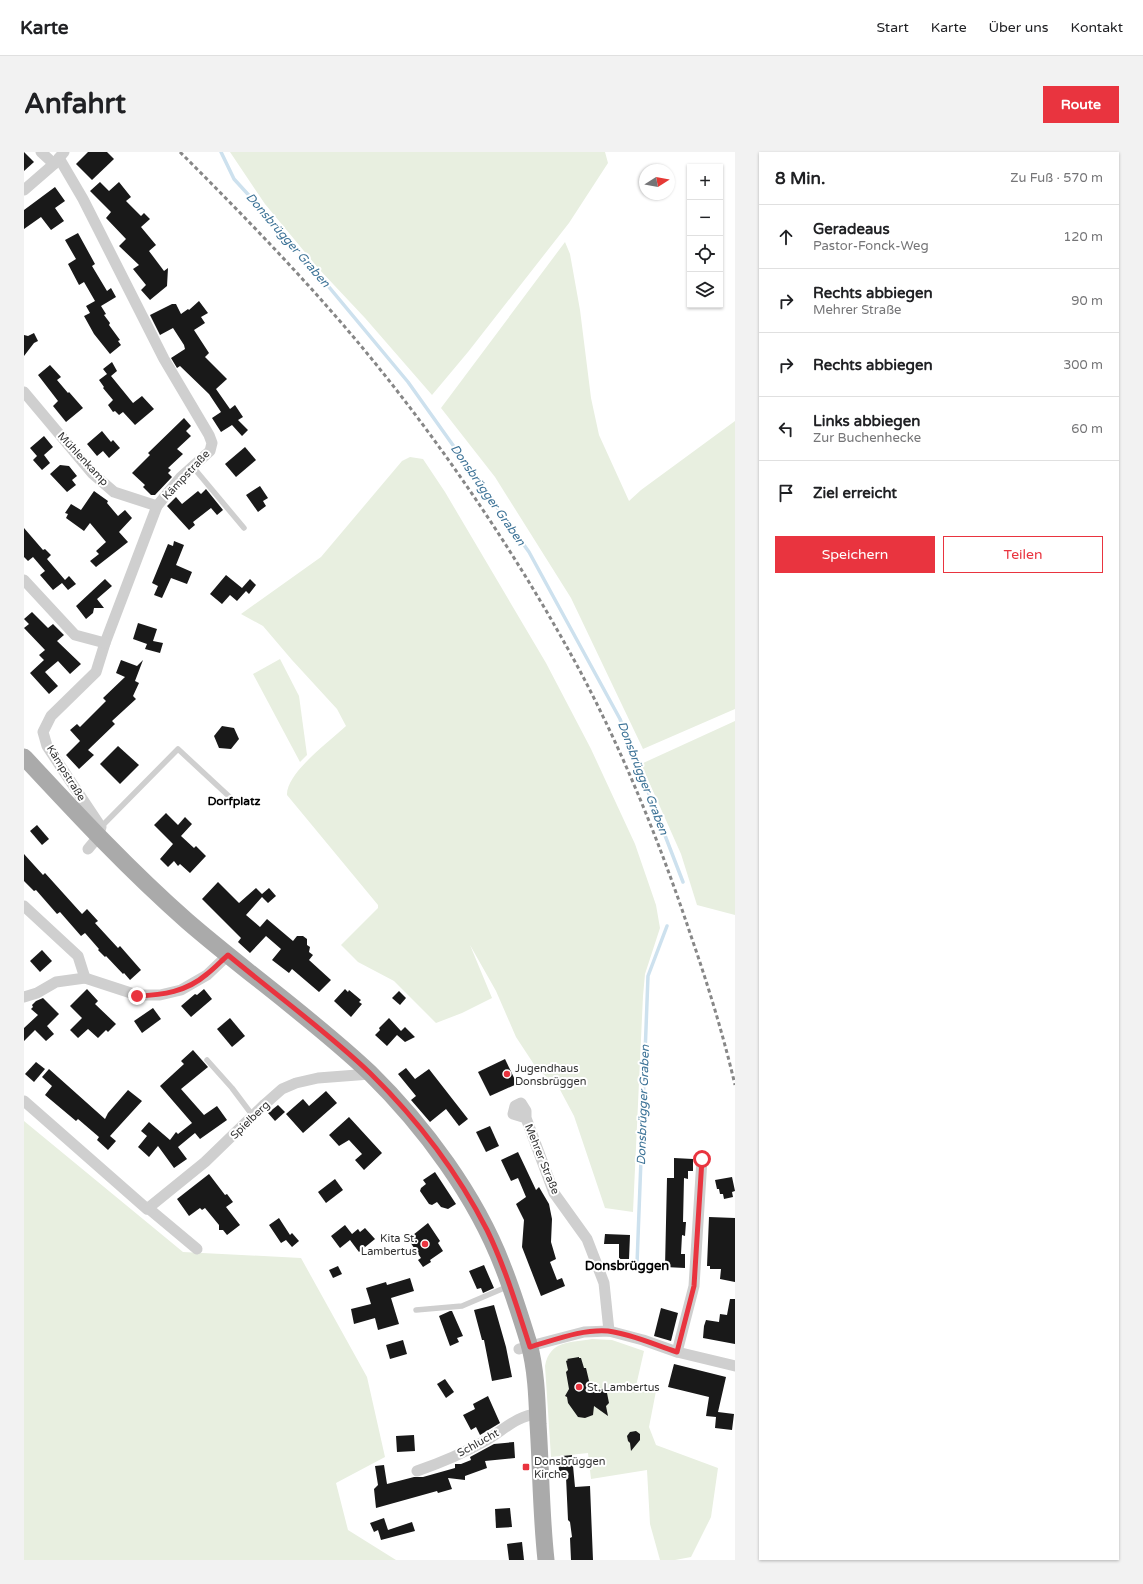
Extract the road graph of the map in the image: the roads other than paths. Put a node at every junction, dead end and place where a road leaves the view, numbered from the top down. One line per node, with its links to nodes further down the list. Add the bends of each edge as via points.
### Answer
1 (41, 152): 2 (street)
2 (59, 158): 3 (street); 5 (street, Kämpstraße, via 164,359 209,435 212,443 210,451)
3 (24, 190)
4 (24, 392): 6 (street, Mühlenkamp, via 92,473 114,492)
5 (193, 467): 6 (street, Kämpstraße, via 181,477); 7 (lane)
6 (157, 506): 9 (street, Kämpstraße)
7 (244, 528)
8 (24, 580): 9 (street, via 75,635)
9 (105, 643): 12 (street, Kämpstraße, via 96,672 51,716 43,732)
10 (24, 757): 12 (main road)
11 (234, 801): 12 (lane, via 178,749)
12 (96, 838): 14 (main road)
13 (24, 906): 15 (street, via 78,956)
14 (228, 955): 15 (street, via 207,975 181,990 160,995 137,996); 18 (main road)
15 (85, 978): 16 (street, via 56,982)
16 (24, 997)
17 (207, 1060): 20 (lane)
18 (370, 1074): 20 (street, Spielberg, via 318,1078 282,1089); 25 (main road, via 414,1121 467,1195 486,1230)
19 (24, 1101): 23 (street)
20 (253, 1116): 23 (street, Spielberg, via 206,1162)
21 (526, 1118): 27 (street, Mehrer Straße, via 554,1193 587,1239 604,1283)
22 (702, 1159): 29 (street, via 694,1286)
23 (148, 1208): 24 (street)
24 (197, 1249)
25 (510, 1286): 26 (lane, via 462,1306); 28 (main road)
26 (416, 1310)
27 (609, 1331): 28 (street, via 584,1332); 29 (street)
28 (524, 1348): 31 (main road, via 536,1388)
29 (677, 1352): 30 (street)
30 (735, 1366)
31 (538, 1414): 32 (street, Schlucht, via 527,1414 484,1442); 33 (main road)
32 (417, 1471)
33 (546, 1560)

